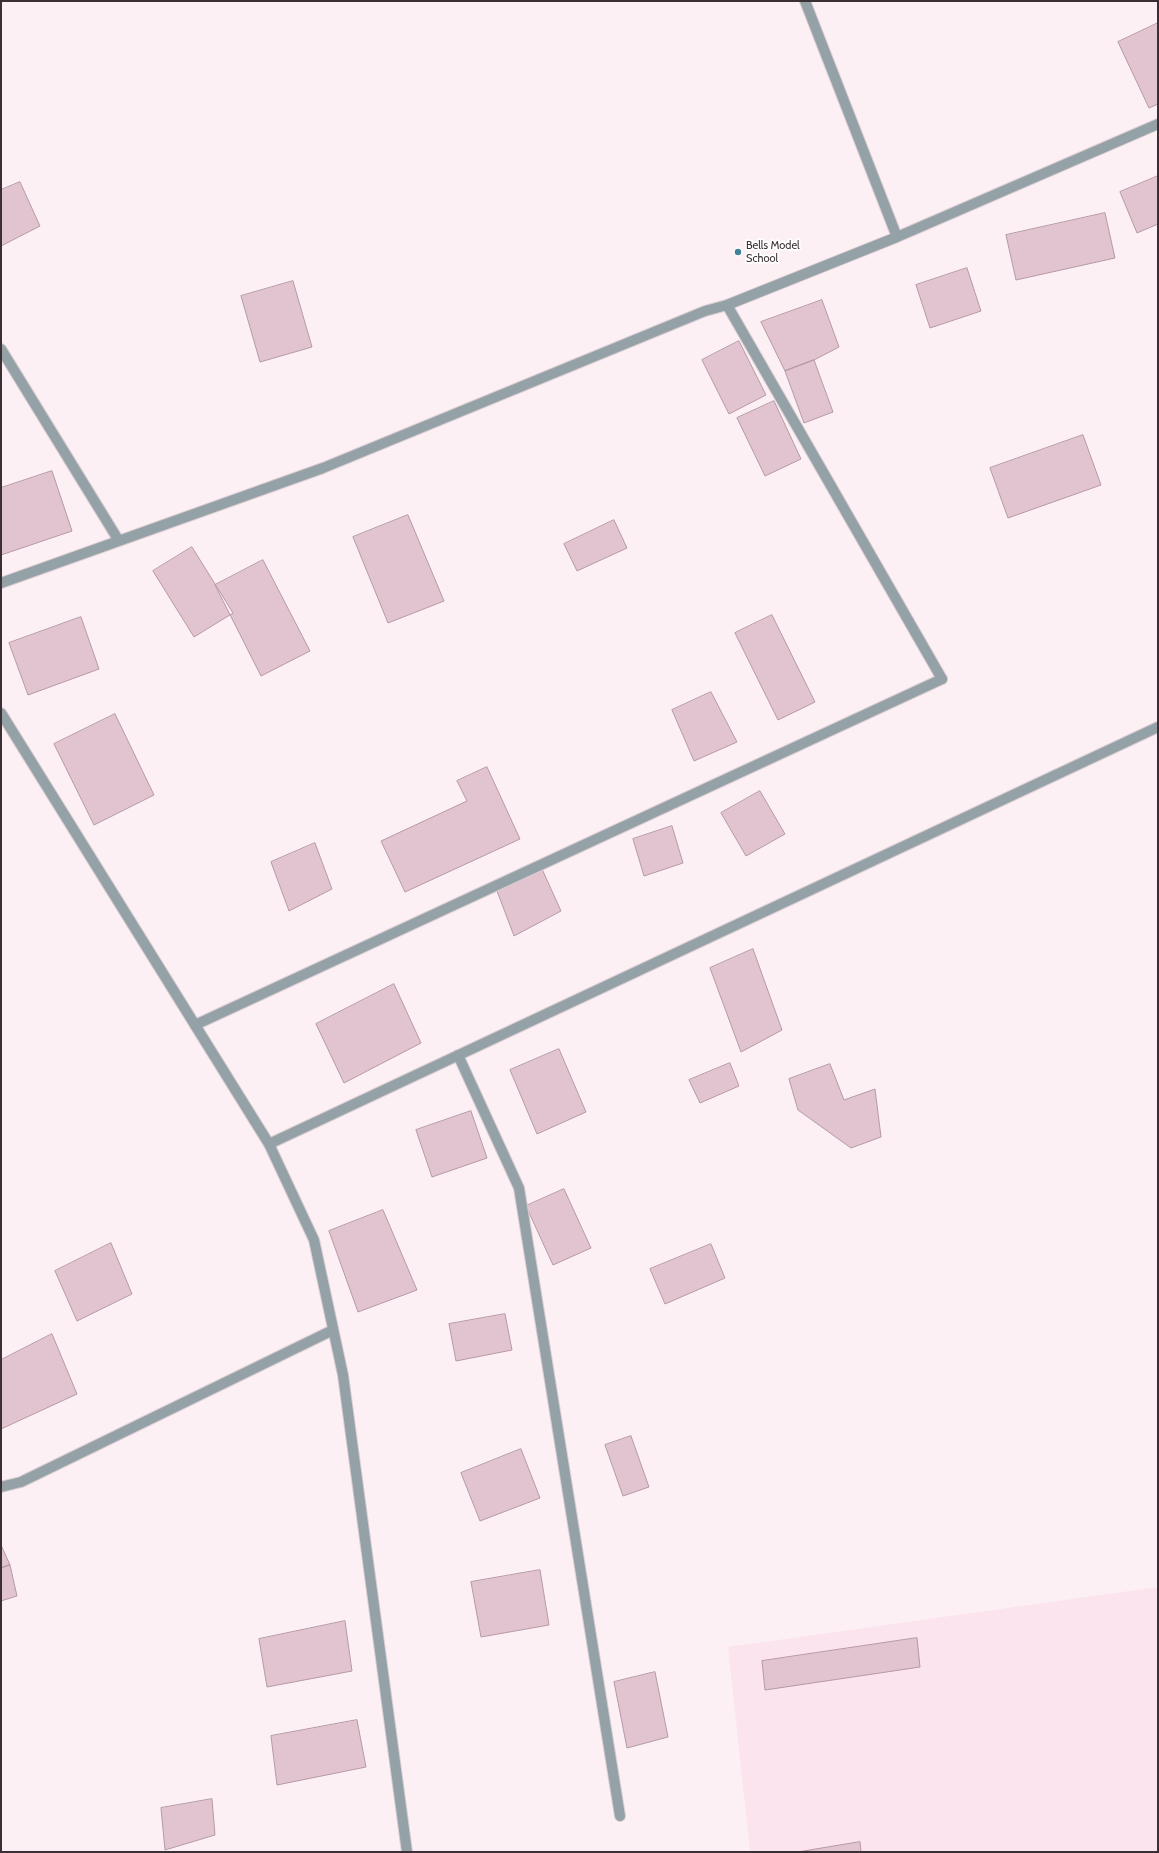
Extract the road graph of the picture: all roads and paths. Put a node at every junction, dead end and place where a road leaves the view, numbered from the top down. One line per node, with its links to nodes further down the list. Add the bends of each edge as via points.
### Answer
1 (805, 1): 3 (street)
2 (1158, 124): 3 (street)
3 (897, 237): 4 (street)
4 (727, 305): 6 (street, via 705,311 323,468); 10 (street, via 942,679)
5 (1, 349): 6 (street)
6 (120, 541): 7 (street)
7 (1, 583)
8 (1, 713): 10 (street)
9 (1158, 727): 11 (street)
10 (195, 1025): 12 (street)
11 (458, 1055): 12 (street); 15 (street, via 519,1188)
12 (269, 1144): 13 (street, via 314,1240)
13 (333, 1330): 14 (street, via 21,1482); 16 (street, via 343,1375)
14 (1, 1487)
15 (620, 1816)
16 (407, 1852)

